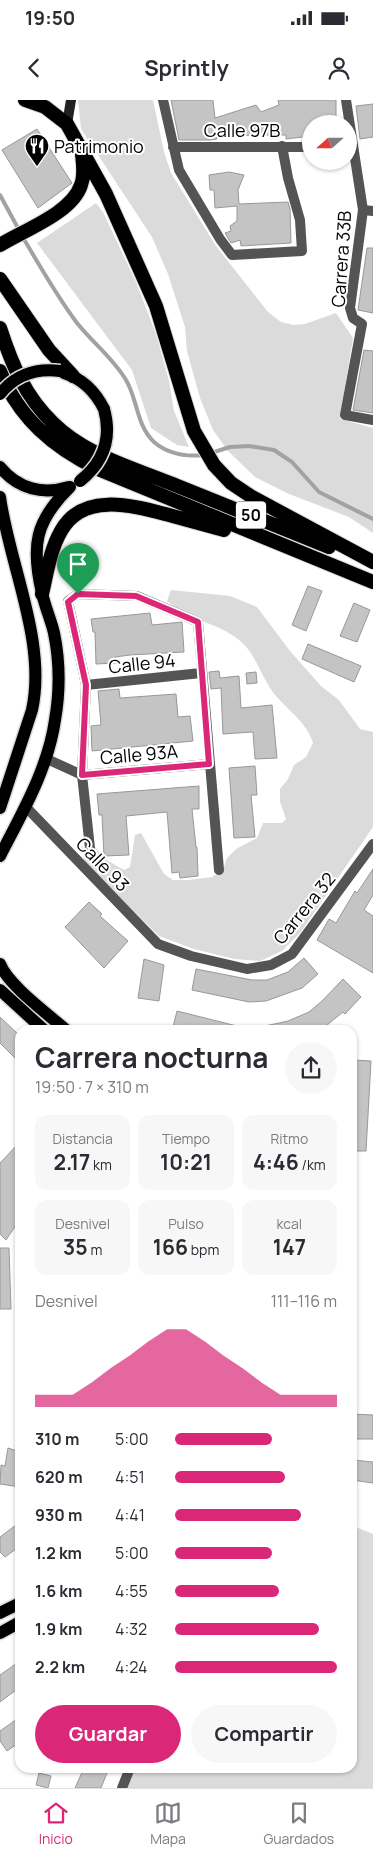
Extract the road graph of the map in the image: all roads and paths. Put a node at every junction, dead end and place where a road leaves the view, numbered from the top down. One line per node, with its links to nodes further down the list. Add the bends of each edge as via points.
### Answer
1 (24, 100): 6 (highway, via 45,107)
2 (71, 100): 6 (main road)
3 (162, 100): 7 (street)
4 (346, 100): 5 (street, Carrera 33B)
5 (347, 115)
6 (67, 124): 10 (highway)
7 (173, 146): 8 (street, Calle 97B); 8 (street, via 179,170 232,255 302,251 300,220)
8 (282, 146): 9 (street, Calle 97B)
9 (302, 147)
10 (82, 148): 13 (highway, via 83,178 79,190 49,217); 25 (highway, via 156,306 189,417 214,466 252,497)
11 (356, 170): 12 (street, Carrera 33B)
12 (368, 210): 15 (street, Carrera 33B, via 350,308 353,318)
13 (3, 242)
14 (0, 278): 18 (highway)
15 (368, 325): 20 (street, Carrera 33B, via 346,415)
16 (0, 328): 25 (highway, 50, via 15,371 28,394 54,424 76,442 137,470)
17 (0, 371): 24 (highway, 50, via 8,389 37,429 68,453 98,469)
18 (67, 373): 19 (main road, bridge, via 49,370 25,374); 22 (main road, bridge, via 91,389 104,408 108,432 97,465)
19 (0, 394)
20 (373, 420)
21 (0, 467): 22 (main road, via 14,481 36,490 59,490)
22 (75, 484): 27 (main road, via 52,504 40,528 36,559)
23 (0, 497): 34 (main road, via 24,599 36,673 32,710)
24 (275, 543): 26 (highway, 50); 27 (highway, via 130,505 100,505 74,516 60,531)
25 (373, 563)
26 (373, 582)
27 (42, 594): 30 (main road, via 54,633 59,668 55,721)
28 (201, 673): 29 (street, Calle 94); 29 (street, via 198,622 136,596 78,594 68,602); 31 (street)
29 (86, 685): 32 (street)
30 (47, 759): 32 (street, Calle 93A); 33 (main road)
31 (209, 764): 32 (street, Calle 93A); 38 (street)
32 (82, 775): 36 (street)
33 (25, 806): 37 (main road); 39 (street, Calle 93)
34 (0, 808)
35 (373, 844): 39 (street, Carrera 32, via 292,954 271,965 247,969 191,956)
36 (90, 848)
37 (0, 856)
38 (219, 870)
39 (158, 944)
40 (0, 964): 43 (main road, via 14,983)
41 (0, 990): 42 (main road)
42 (38, 1025)
43 (60, 1025)
44 (15, 1606): 45 (main road)
45 (0, 1613)
46 (15, 1625): 47 (main road)
47 (0, 1633)
48 (128, 1773): 49 (street)
49 (122, 1788)

